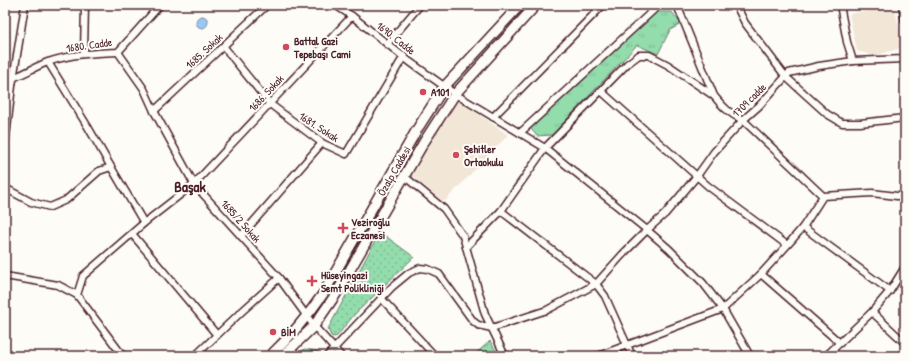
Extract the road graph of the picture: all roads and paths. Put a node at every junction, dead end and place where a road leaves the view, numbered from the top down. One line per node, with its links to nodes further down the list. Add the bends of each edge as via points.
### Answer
1 (25, 5): 26 (street)
2 (85, 5): 20 (street)
3 (160, 5): 19 (street, 1680. Cadde)
4 (267, 5): 18 (street, 1685. Sokak)
5 (336, 5): 15 (street, 1690. Cadde)
6 (420, 5): 17 (street)
7 (520, 5): 28 (main road, Özalp Caddesi)
8 (536, 5): 30 (main road, Özalp Caddesi)
9 (603, 5): 34 (street)
10 (659, 5): 37 (street)
11 (677, 5): 31 (street)
12 (736, 5): 25 (street, via 745,23)
13 (840, 5): 23 (street, via 847,42)
14 (902, 5): 16 (street)
15 (352, 16): 17 (street, 1690. Cadde); 32 (street, 1686. Sokak)
16 (905, 21)
17 (387, 44): 21 (street, 1690. Cadde)
18 (224, 47): 32 (street, 1681. Sokak); 33 (street, 1685. Sokak)
19 (118, 52): 20 (street, 1680. Cadde); 33 (street, 1685/2 Sokak, via 144,89)
20 (84, 53): 24 (street, 1680. Cadde)
21 (404, 56): 28 (street, 1690. Cadde); 38 (street, 1681. Sokak, via 346,154)
22 (905, 59): 23 (street, 1709 cadde)
23 (854, 61): 25 (street, 1709 cadde, via 789,73)
24 (48, 62): 26 (street, 1680. Cadde); 41 (street)
25 (786, 77): 35 (street, via 842,123 860,124); 36 (street, 1709 cadde, via 760,106)
26 (14, 78): 27 (street, 1680. Cadde); 39 (street)
27 (5, 80)
28 (444, 86): 30 (street, 1690. Cadde); 66 (main road, Özalp Caddesi)
29 (601, 91): 31 (street, via 627,64 639,55 649,55); 40 (street); 43 (street)
30 (455, 94): 34 (street, 1690. Cadde); 42 (main road, Özalp Caddesi)
31 (714, 96): 36 (street, via 724,109)
32 (270, 104): 38 (street, 1681. Sokak); 44 (street, 1686. Sokak)
33 (154, 111): 44 (street, 1685/2 Sokak)
34 (493, 117): 37 (street, 1690. Cadde)
35 (905, 118)
36 (743, 120): 43 (street, 1709 cadde, via 714,152); 46 (street)
37 (520, 134): 40 (street, 1690. Cadde)
38 (322, 143): 53 (street)
39 (5, 146)
40 (545, 148): 48 (street); 51 (street, 1690. Cadde)
41 (111, 167): 45 (street, via 99,171 66,200 50,207 31,202); 49 (street)
42 (404, 176): 55 (street, via 444,209 463,236); 67 (main road, Özalp Caddesi, via 336,294)
43 (697, 176): 51 (street, 1709 cadde, via 665,214); 54 (street)
44 (194, 184): 49 (street, 1686. Sokak); 53 (street, 1685/2 Sokak)
45 (5, 188)
46 (823, 196): 47 (street, via 872,193); 50 (street)
47 (905, 196)
48 (501, 211): 55 (street); 60 (street)
49 (144, 223): 52 (street, 1686. Sokak)
50 (803, 227): 54 (street); 61 (street)
51 (647, 230): 60 (street, 1709 cadde); 64 (street, 1690. Cadde, via 703,283)
52 (132, 234): 62 (street, 1686. Sokak, via 83,276); 69 (street)
53 (241, 236): 59 (street, 1685/2 Sokak)
54 (787, 245): 57 (street)
55 (466, 247): 68 (street, via 485,314)
56 (905, 267): 61 (street)
57 (761, 274): 64 (street); 70 (street)
58 (5, 276): 62 (street, via 58,285)
59 (279, 278): 66 (street, 1685/2 Sokak); 69 (street)
60 (596, 284): 68 (street, via 547,310); 72 (street, via 605,296)
61 (890, 292): 65 (street)
62 (77, 295): 74 (street)
63 (381, 298): 68 (street, via 409,273 420,268 428,269 438,274 473,321 478,325); 73 (street); 80 (street)
64 (724, 309): 72 (street); 84 (street, 1690. Cadde)
65 (872, 312): 70 (street); 71 (street)
66 (308, 316): 67 (street, 1685/2 Sokak); 76 (main road, Özalp Caddesi)
67 (314, 326): 73 (street, 1685/2 Sokak); 77 (main road, Özalp Caddesi)
68 (492, 328): 81 (street)
69 (217, 335): 75 (street)
70 (840, 342): 85 (street)
71 (905, 343)
72 (627, 345): 82 (street); 83 (street)
73 (334, 349): 78 (street); 79 (street, 1685/2 Sokak)
74 (122, 356)
75 (195, 356)
76 (270, 356)
77 (283, 356)
78 (327, 356)
79 (341, 356)
80 (435, 356)
81 (506, 356)
82 (598, 356)
83 (632, 356)
84 (750, 356)
85 (826, 356)

